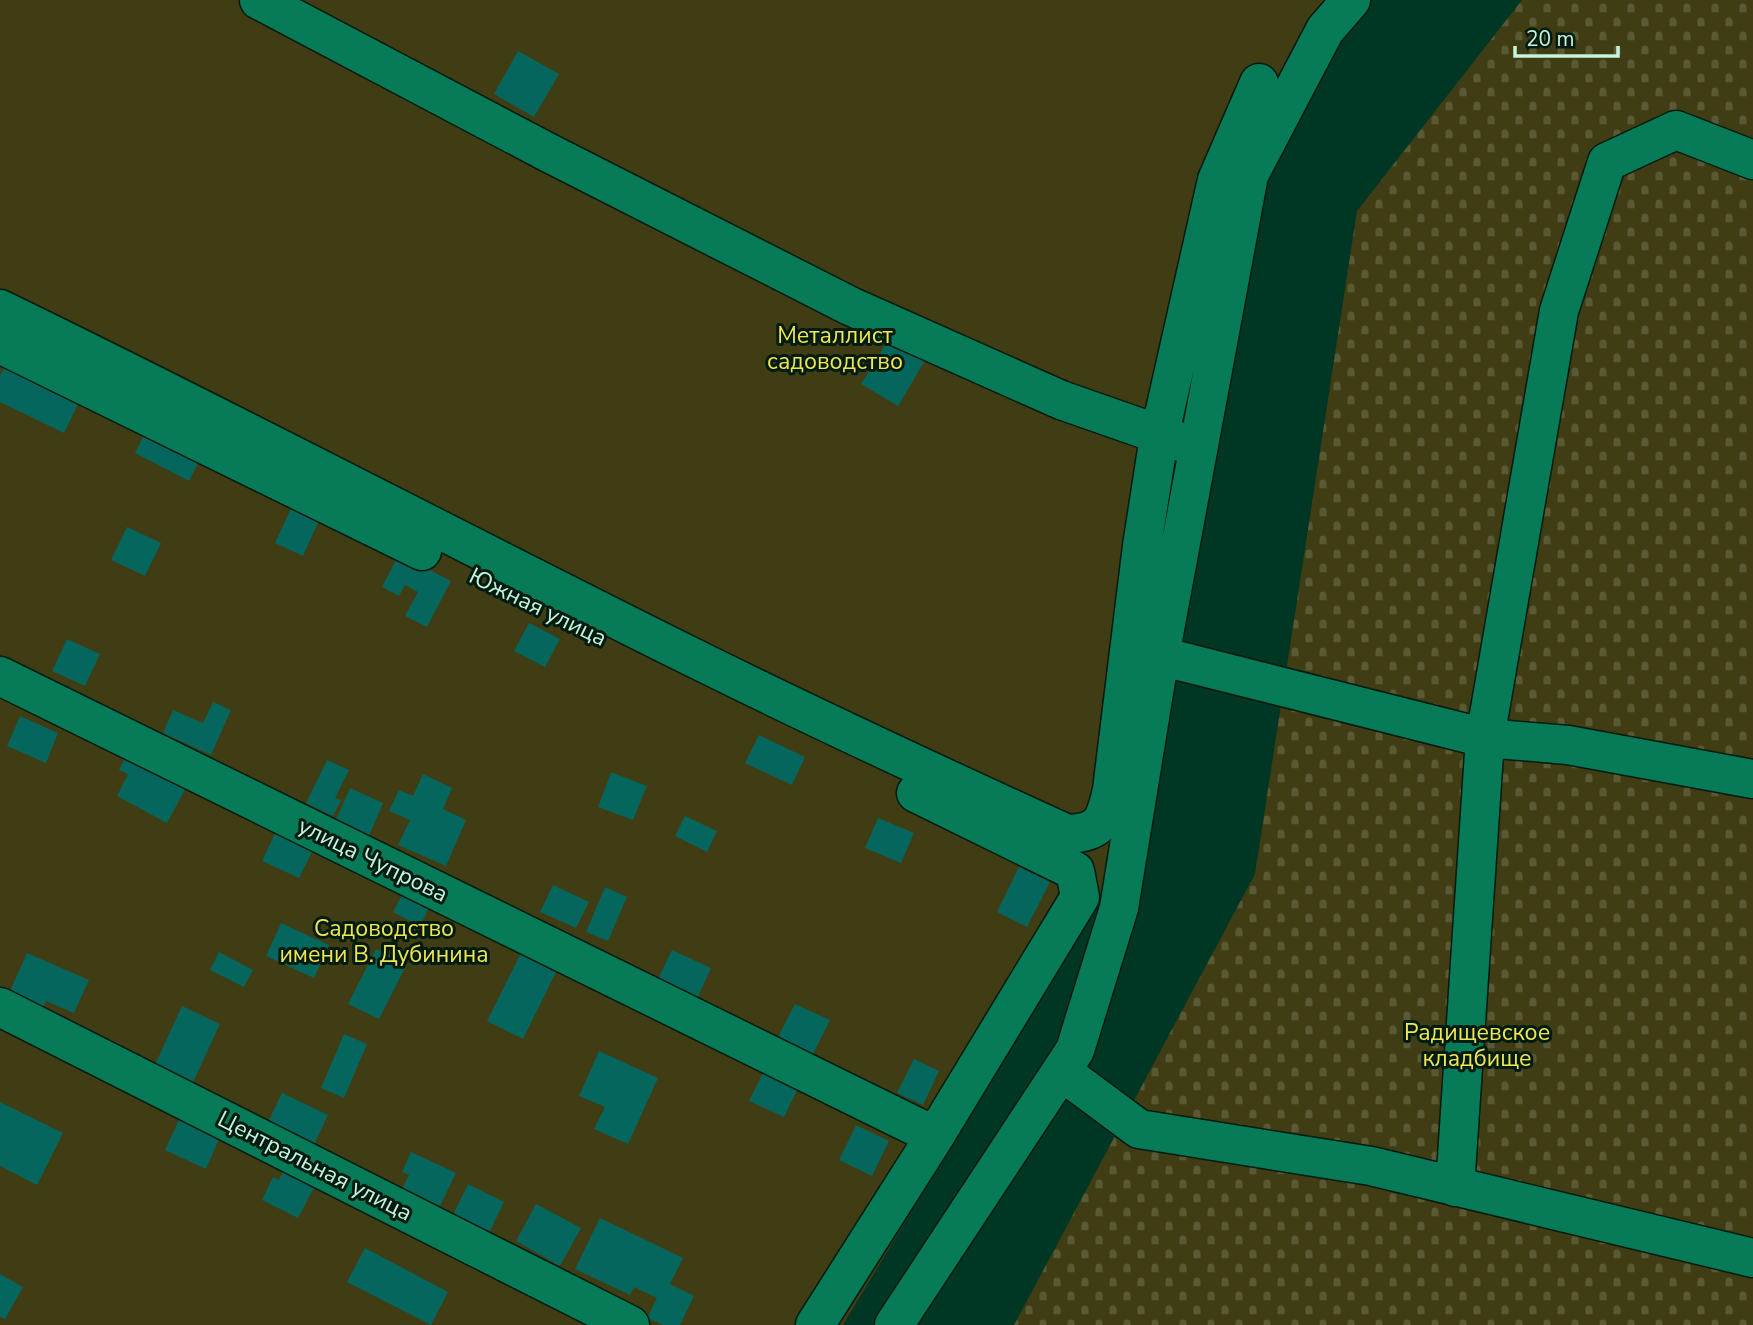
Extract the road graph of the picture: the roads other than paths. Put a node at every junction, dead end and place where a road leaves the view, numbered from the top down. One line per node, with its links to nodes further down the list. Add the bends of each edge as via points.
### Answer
1 (260, 0): 7 (street, via 850,306 1061,400)
2 (1351, 0): 8 (street, via 1325,30 1249,176)
3 (1259, 83): 7 (street, via 1217,180)
4 (1753, 160): 11 (street, via 1676,130 1607,162 1559,311)
5 (0, 309): 7 (street, via 696,659 1066,834 1087,833 1106,816)
6 (0, 344): 15 (street, Южная улица, via 1075,871 1080,897)
7 (1159, 437): 8 (street)
8 (1199, 447): 9 (street)
9 (1160, 656): 11 (street); 14 (street, via 1119,908 1075,1050)
10 (0, 676): 15 (street, улица Чупрова)
11 (1485, 738): 12 (street, via 1568,745); 16 (street)
12 (1753, 779)
13 (0, 1007): 19 (street, Центральная улица)
14 (1061, 1071): 16 (street, via 1139,1129 1371,1167); 18 (street)
15 (934, 1136): 20 (street)
16 (1455, 1187): 17 (street)
17 (1753, 1258)
18 (908, 1320)
19 (630, 1325)
20 (815, 1325)

